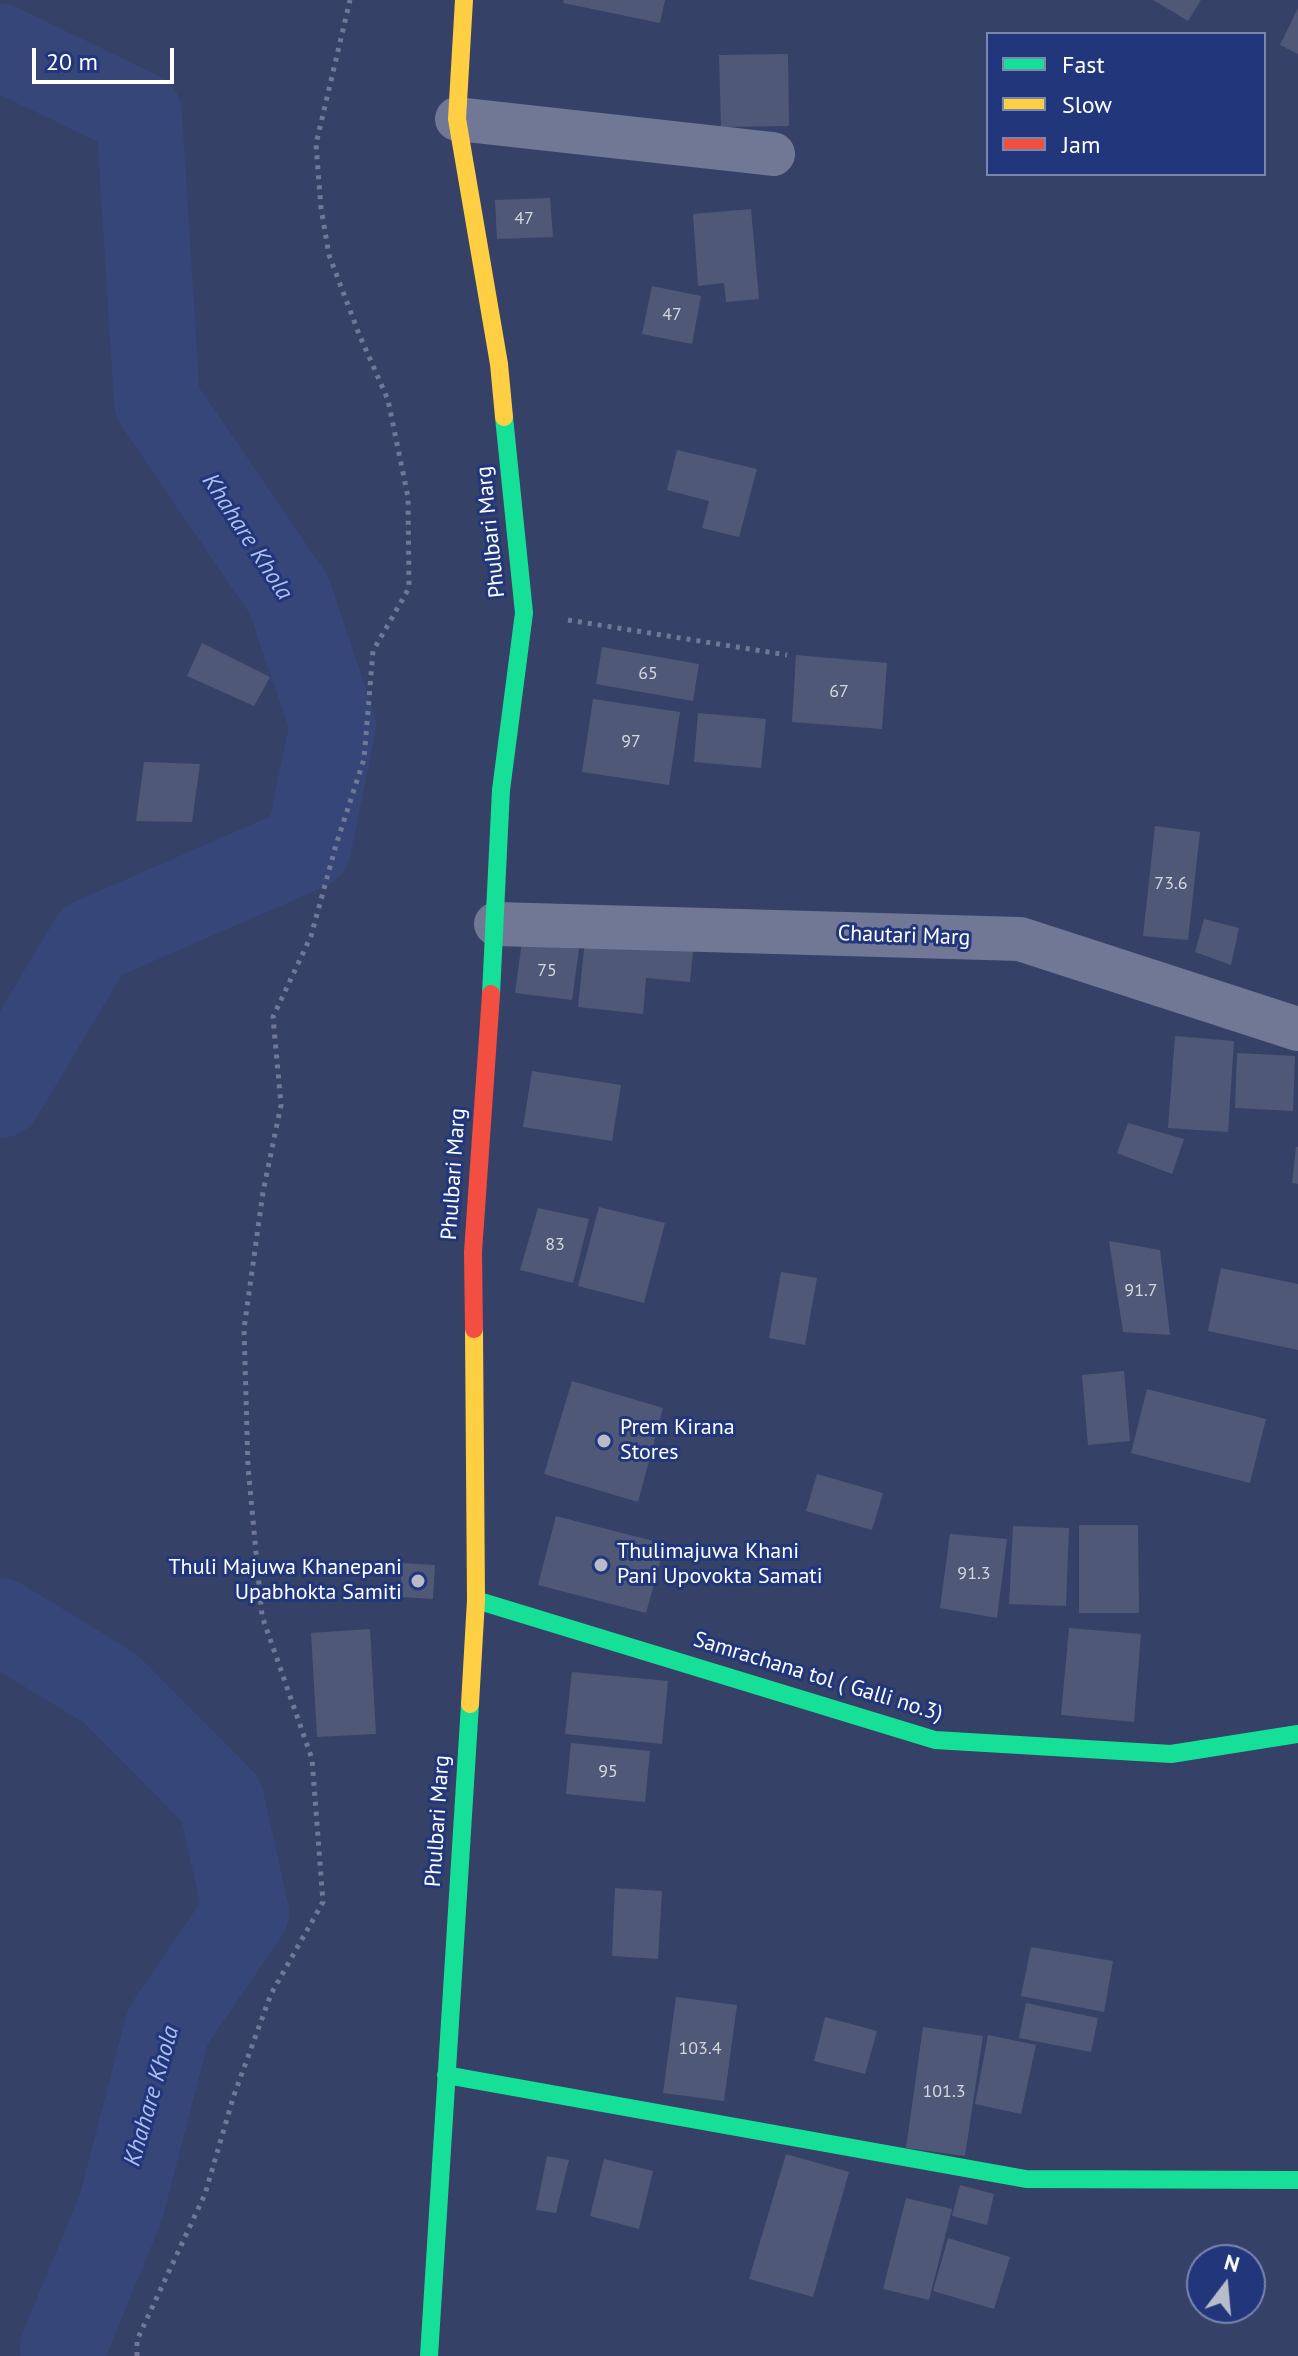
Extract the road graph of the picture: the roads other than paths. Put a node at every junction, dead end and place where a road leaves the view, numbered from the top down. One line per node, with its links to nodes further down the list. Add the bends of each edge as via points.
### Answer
1 (464, 0): 2 (main road, Phulbari Marg)
2 (457, 119): 3 (street); 4 (main road, Phulbari Marg, via 499,364 524,613 501,790)
3 (773, 154)
4 (496, 924): 5 (street, Chautari Marg, via 1020,939); 6 (main road, Phulbari Marg, via 473,1252)
5 (1298, 1029)
6 (476, 1600): 7 (main road, Samrachana tol ( Galli no.3), via 935,1740 1171,1754); 8 (main road, Phulbari Marg)
7 (1298, 1734)
8 (446, 2075): 9 (main road, via 1026,2179); 10 (main road, Phulbari Marg)
9 (1298, 2180)
10 (429, 2356)

